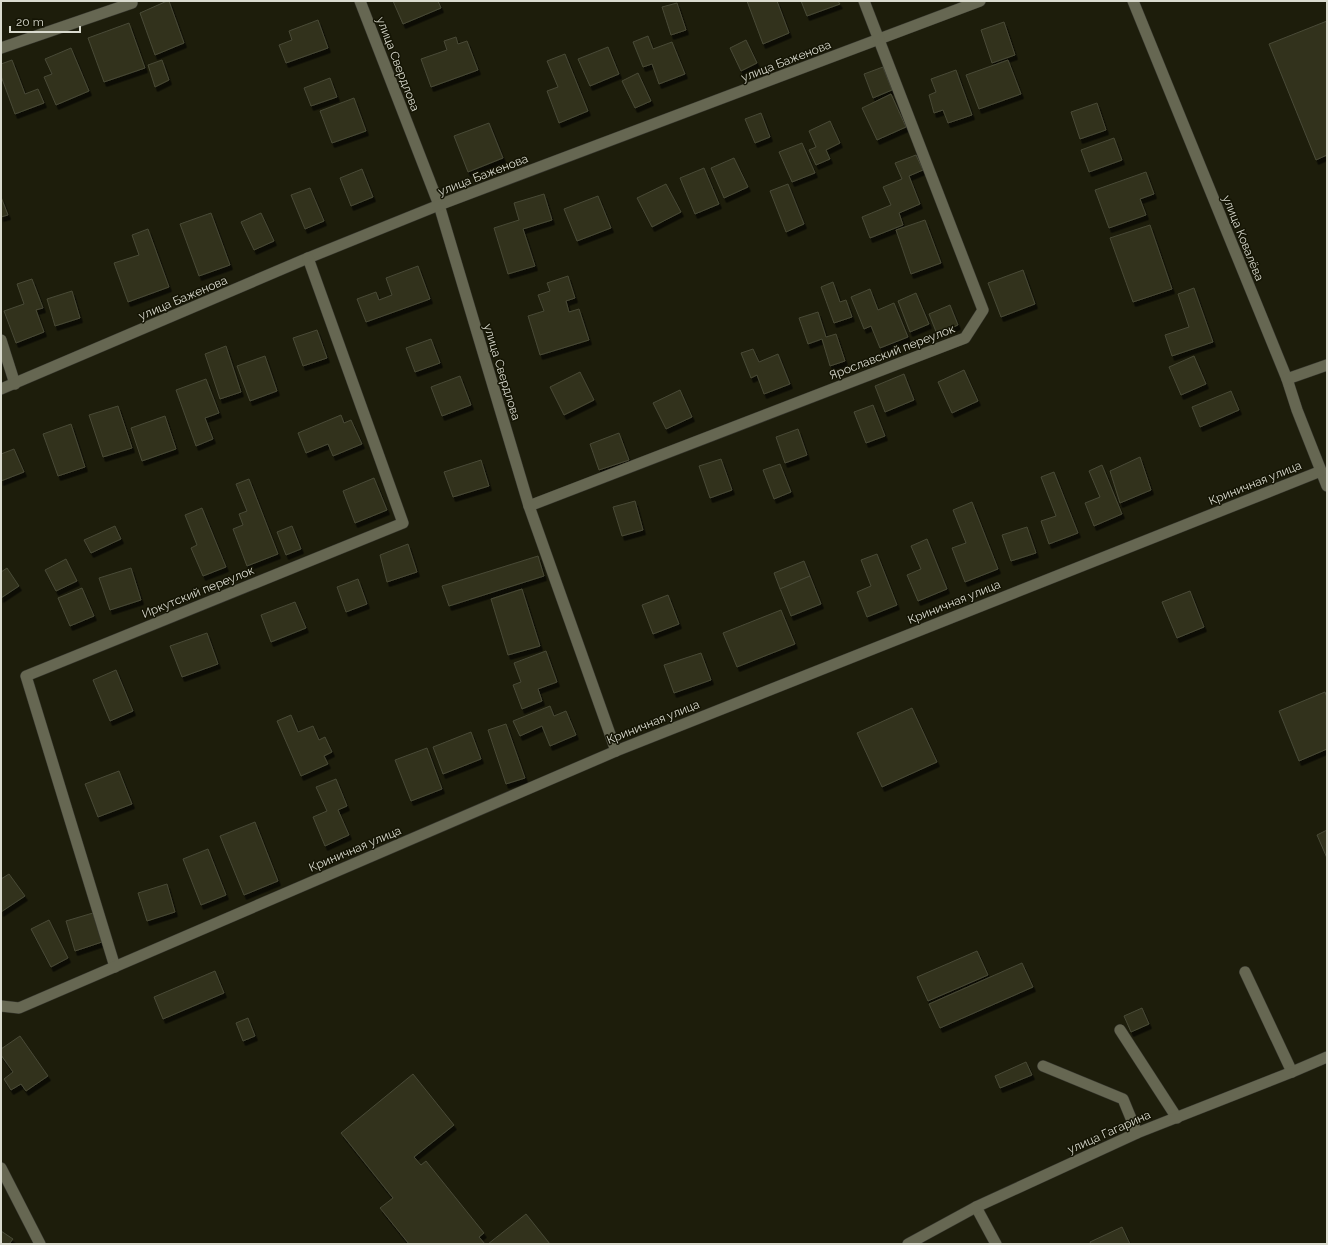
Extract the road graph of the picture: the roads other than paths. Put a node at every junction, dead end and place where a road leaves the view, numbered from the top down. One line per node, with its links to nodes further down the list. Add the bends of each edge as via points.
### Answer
1 (131, 1): 7 (street, via 132,3)
2 (360, 1): 8 (street, улица Свердлова)
3 (864, 1): 6 (street)
4 (980, 1): 6 (street, улица Баженова)
5 (1133, 1): 12 (street, улица Ковалёва)
6 (879, 40): 8 (street, улица Баженова); 17 (street, Ярославский переулок, via 983,310 965,338)
7 (1, 48)
8 (438, 205): 9 (street, улица Баженова); 17 (street, улица Свердлова)
9 (308, 258): 13 (street, улица Баженова); 19 (street, Иркутский переулок, via 403,523 26,676)
10 (1, 340): 13 (street)
11 (1327, 364): 12 (street)
12 (1287, 379): 15 (street, улица Ковалёва)
13 (16, 384): 14 (street, улица Баженова)
14 (1, 389)
15 (1321, 471): 16 (street, улица Ковалёва); 18 (street, Криничная улица)
16 (1327, 486)
17 (529, 506): 18 (street, улица Свердлова)
18 (616, 751): 19 (street, Криничная улица)
19 (115, 967): 21 (street, Криничная улица, via 19,1008)
20 (1245, 972): 25 (street)
21 (1, 1006)
22 (1120, 1030): 26 (street)
23 (1327, 1057): 25 (street, улица Гагарина)
24 (1043, 1066): 27 (street, via 1123,1099)
25 (1292, 1072): 26 (street, улица Гагарина)
26 (1177, 1118): 27 (street, улица Гагарина)
27 (1137, 1133): 29 (street, улица Гагарина)
28 (1, 1168): 30 (street)
29 (976, 1207): 31 (street, улица Гагарина); 32 (street)
30 (40, 1244)
31 (908, 1244)
32 (996, 1244)

